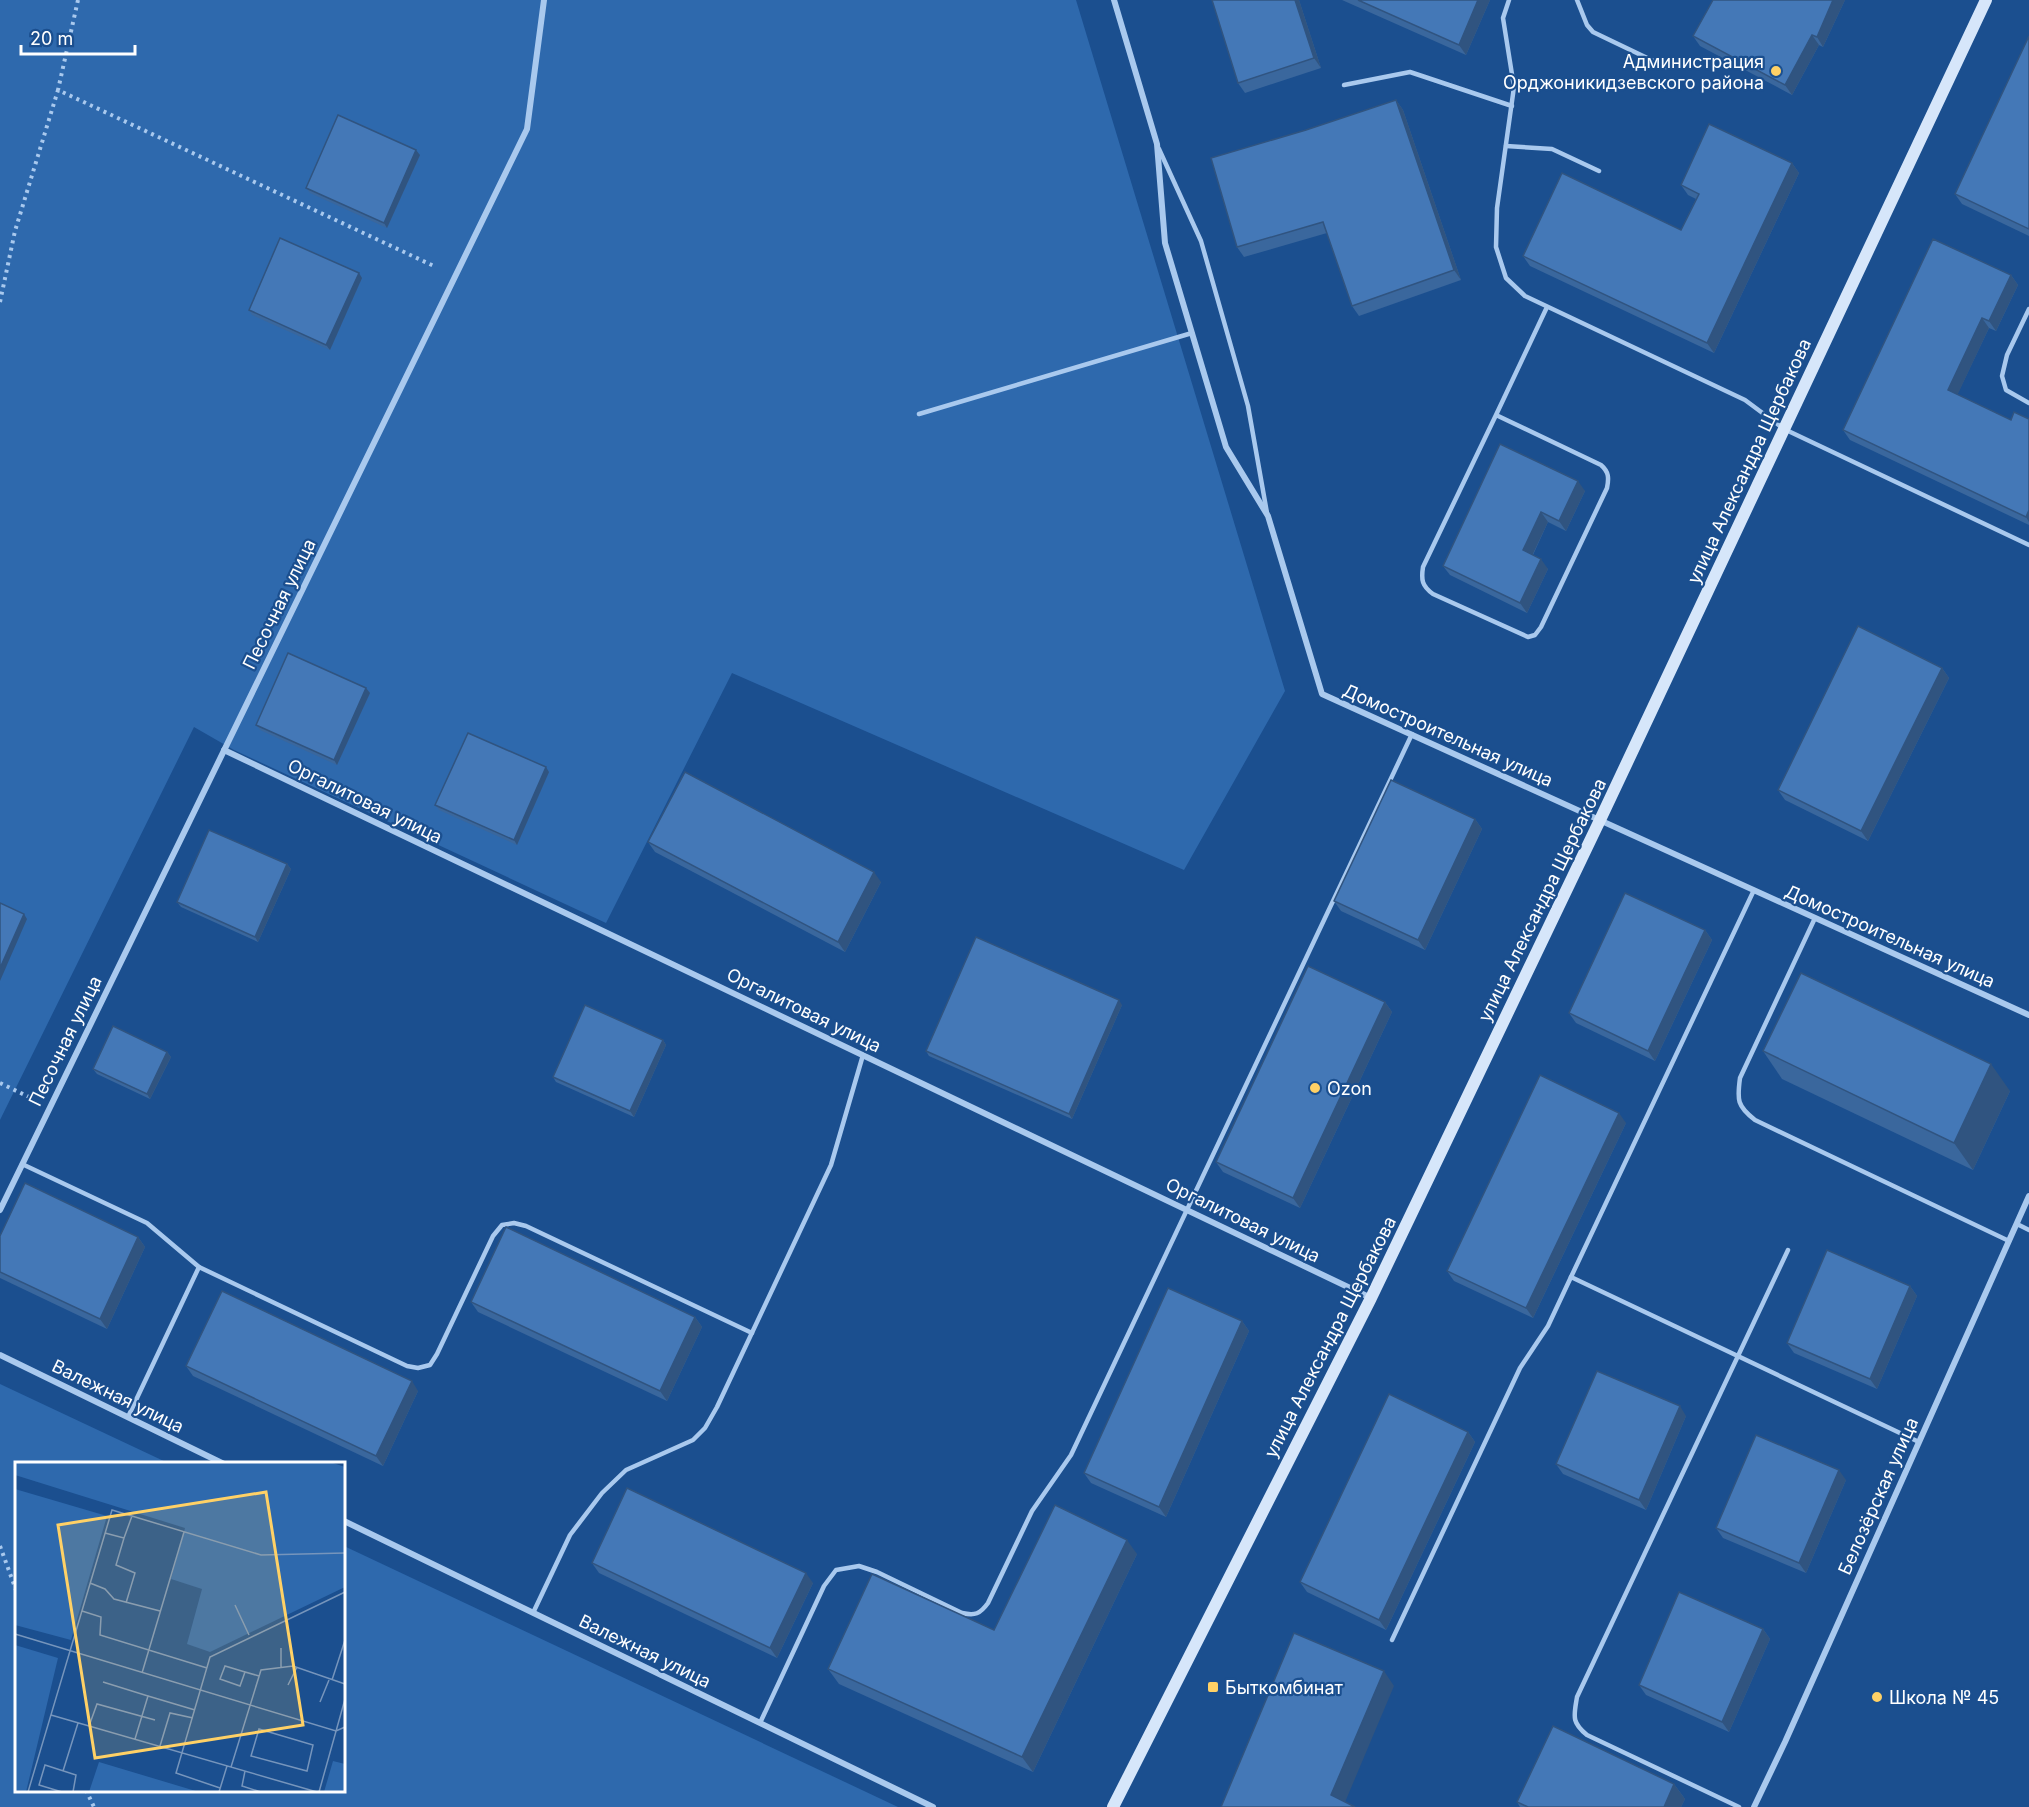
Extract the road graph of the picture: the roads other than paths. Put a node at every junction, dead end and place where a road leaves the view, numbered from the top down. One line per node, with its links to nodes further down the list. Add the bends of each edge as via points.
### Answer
1 (544, 0): 22 (street, Песочная улица, via 527,129)
2 (1114, 0): 9 (street, Домостроительная улица)
3 (1509, 0): 8 (lane, via 1503,18 1513,77)
4 (1577, 0): 6 (lane, via 1593,32)
5 (1986, 0): 18 (street, улица Александра Щербакова)
6 (1666, 67)
7 (1344, 85): 8 (lane, via 1410,72)
8 (1512, 106): 10 (lane)
9 (1157, 144): 14 (street, Домостроительная улица, via 1165,243); 19 (lane, via 1201,241 1248,406)
10 (1506, 146): 11 (lane, via 1552,149); 12 (lane, via 1496,247 1506,278 1525,296)
11 (1599, 171)
12 (1547, 307): 17 (lane); 18 (lane, via 1744,400)
13 (2029, 309): 15 (lane, via 2007,355 2002,376 2006,390)
14 (1192, 333): 16 (lane); 19 (street, Домостроительная улица, via 1226,447)
15 (2029, 404)
16 (919, 414)
17 (1496, 415): 17 (lane, via 1601,465 1609,479 1541,627 1528,637 1433,594 1421,579 1423,567)
18 (1784, 429): 20 (lane); 23 (street, улица Александра Щербакова)
19 (1268, 516): 21 (street, Домостроительная улица, via 1322,694)
20 (2029, 545)
21 (1412, 735): 23 (street, Домостроительная улица); 31 (lane)
22 (224, 750): 27 (street, Оргалитовая улица); 28 (street, Песочная улица)
23 (1600, 820): 24 (street, Домостроительная улица); 38 (street, улица Александра Щербакова)
24 (1754, 890): 25 (street, Домостроительная улица); 37 (lane)
25 (1815, 918): 26 (street, Домостроительная улица); 34 (lane, via 1740,1078 1737,1097 1743,1110 1755,1120)
26 (2029, 1015)
27 (863, 1055): 31 (street, Оргалитовая улица); 39 (lane, via 831,1165)
28 (22, 1164): 30 (street, Песочная улица); 36 (lane, via 147,1223)
29 (2029, 1197): 32 (street, Белозёрская улица)
30 (0, 1210)
31 (1187, 1210): 38 (street, Оргалитовая улица); 48 (lane, via 1071,1455 1032,1511 981,1612 963,1613 859,1566 836,1570 824,1586)
32 (2017, 1224): 33 (lane); 34 (street, Белозёрская улица)
33 (2029, 1230)
34 (2009, 1241): 43 (street, Белозёрская улица)
35 (1788, 1250): 41 (lane)
36 (199, 1268): 39 (lane, via 418,1368 430,1365 437,1354 493,1236 502,1225 514,1223); 42 (lane)
37 (1570, 1277): 41 (lane); 47 (lane, via 1548,1326 1520,1368)
38 (1371, 1298): 50 (street, улица Александра Щербакова)
39 (752, 1333): 46 (lane, via 705,1428 693,1440 626,1470 603,1493 570,1534)
40 (0, 1355): 42 (street, Валежная улица)
41 (1738, 1356): 43 (lane); 51 (lane, via 1577,1697 1574,1716 1577,1727 1587,1735)
42 (128, 1417): 44 (street, Валежная улица)
43 (1919, 1442): 52 (street, Белозёрская улица)
44 (220, 1462)
45 (345, 1521): 46 (street, Валежная улица)
46 (533, 1613): 48 (street, Валежная улица)
47 (1392, 1640)
48 (760, 1723): 49 (street, Валежная улица)
49 (933, 1807)
50 (1113, 1807)
51 (1739, 1807)
52 (1754, 1807)

